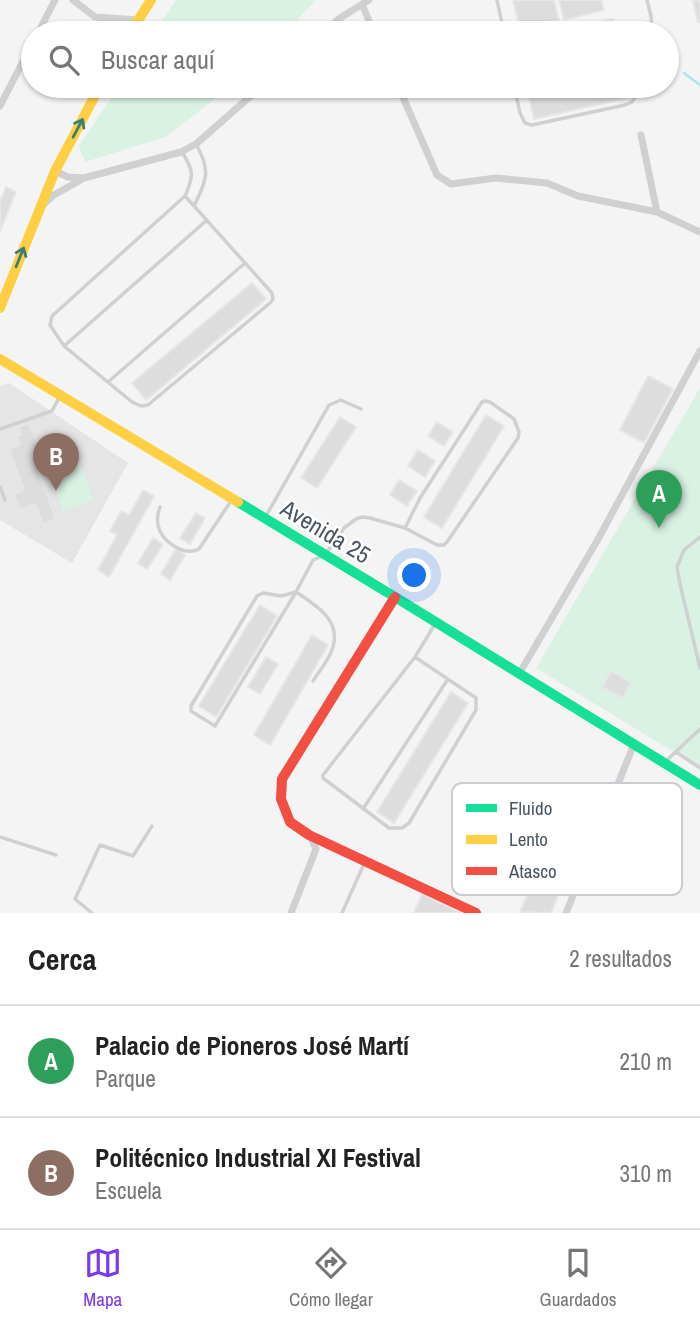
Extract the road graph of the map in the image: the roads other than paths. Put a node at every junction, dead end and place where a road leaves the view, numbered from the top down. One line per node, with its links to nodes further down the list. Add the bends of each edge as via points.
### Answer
1 (55, 0): 8 (street)
2 (73, 0): 7 (street, via 95,17)
3 (151, 0): 7 (street)
4 (497, 0): 11 (lane)
5 (647, 0): 12 (lane)
6 (365, 2): 9 (street); 10 (street)
7 (138, 20)
8 (44, 21)
9 (336, 21)
10 (371, 21)
11 (501, 21)
12 (651, 21)
13 (21, 65): 19 (street)
14 (94, 98): 23 (street, one-way to 14)
15 (248, 98): 21 (street)
16 (403, 98): 28 (street, via 437,175 450,184 496,178 547,183 578,196)
17 (517, 98): 18 (lane, via 525,123 532,125 625,105)
18 (635, 98)
19 (0, 106)
20 (641, 135): 28 (street)
21 (196, 144): 22 (street); 26 (lane, via 207,167)
22 (181, 152): 24 (street); 25 (lane, via 192,173)
23 (55, 171): 24 (street); 27 (street)
24 (85, 178): 27 (street)
25 (185, 196): 26 (lane); 33 (lane, via 52,316 50,325)
26 (194, 206): 29 (lane)
27 (41, 207): 32 (street, one-way to 27)
28 (657, 212): 30 (street)
29 (207, 220): 31 (lane); 33 (lane)
30 (700, 232)
31 (245, 262): 36 (lane); 36 (lane, via 272,293 270,303 148,405 132,402)
32 (0, 308)
33 (64, 346): 36 (lane)
34 (700, 351): 53 (street)
35 (0, 359): 37 (street, Avenida 25)
36 (107, 382)
37 (60, 396): 39 (lane, via 52,411); 41 (street, Avenida 25)
38 (360, 409): 44 (lane, via 341,400 329,405)
39 (0, 429)
40 (0, 487): 42 (lane)
41 (233, 499): 43 (lane, via 194,552 184,551 162,535); 44 (street, Avenida 25)
42 (5, 500)
43 (160, 507)
44 (264, 519): 47 (street, Avenida 25)
45 (405, 528): 45 (lane, via 482,402 490,402 514,419 518,438 447,542 437,545); 47 (lane, via 370,518 356,519)
46 (700, 537): 52 (lane, via 684,550 677,567)
47 (325, 555): 48 (lane, via 313,560); 49 (street, Avenida 25)
48 (296, 592): 48 (lane, via 215,726 191,711 257,596); 55 (lane, via 332,623 333,649)
49 (395, 597): 50 (street, Avenida 25); 65 (street, via 282,779 281,799 290,822)
50 (436, 622): 51 (lane); 53 (street, Avenida 25)
51 (415, 657): 54 (lane); 63 (lane, via 323,775)
52 (700, 668)
53 (519, 674): 57 (street, Avenida 25)
54 (448, 679): 63 (lane); 63 (lane, via 476,698 476,710 409,822 402,828 389,828)
55 (313, 681)
56 (700, 729): 58 (lane)
57 (635, 744): 59 (street, Avenida 25); 61 (street)
58 (676, 752): 59 (lane); 60 (lane)
59 (664, 763): 62 (street, Avenida 25)
60 (700, 768)
61 (619, 783)
62 (700, 785)
63 (363, 809)
64 (152, 826): 70 (lane, via 133,856 100,845 75,899)
65 (309, 835): 68 (street); 71 (street, via 316,849)
66 (0, 837): 67 (lane)
67 (55, 855)
68 (365, 861): 72 (lane); 73 (street)
69 (573, 895): 74 (street)
70 (92, 913)
71 (292, 913)
72 (342, 913)
73 (476, 913)
74 (566, 913)

